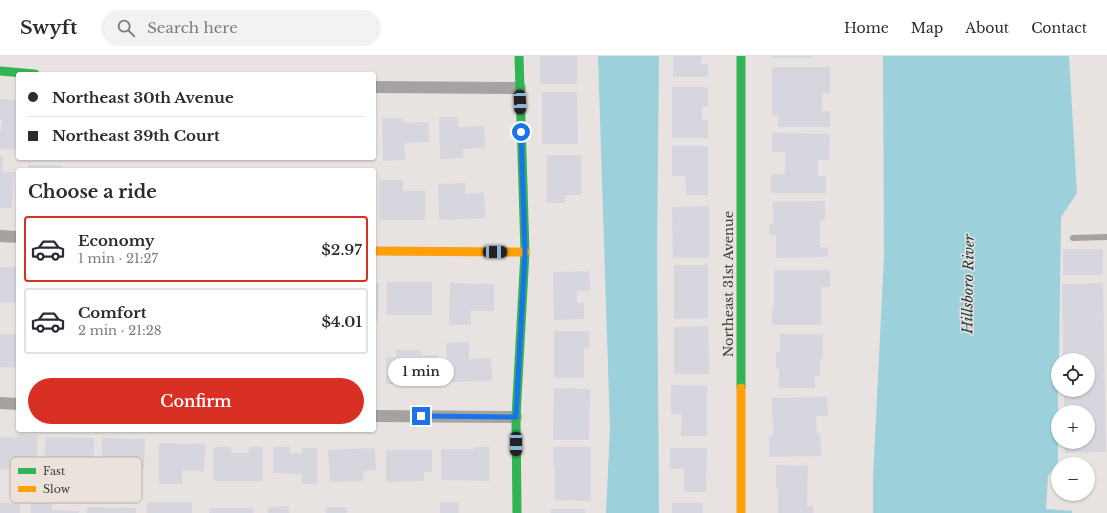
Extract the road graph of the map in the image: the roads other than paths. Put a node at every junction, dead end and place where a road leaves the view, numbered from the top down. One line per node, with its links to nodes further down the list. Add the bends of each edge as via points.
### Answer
1 (519, 56): 6 (street)
2 (741, 56): 18 (street, Northeast 31st Avenue)
3 (0, 71): 4 (street)
4 (16, 72)
5 (376, 87): 6 (street)
6 (520, 88): 12 (street)
7 (0, 236): 8 (street)
8 (16, 237)
9 (1107, 237): 10 (lane)
10 (1073, 238)
11 (376, 251): 12 (street)
12 (525, 252): 16 (street)
13 (0, 403): 14 (street)
14 (16, 404)
15 (376, 416): 16 (street)
16 (516, 417): 17 (street)
17 (517, 513)
18 (741, 513)

